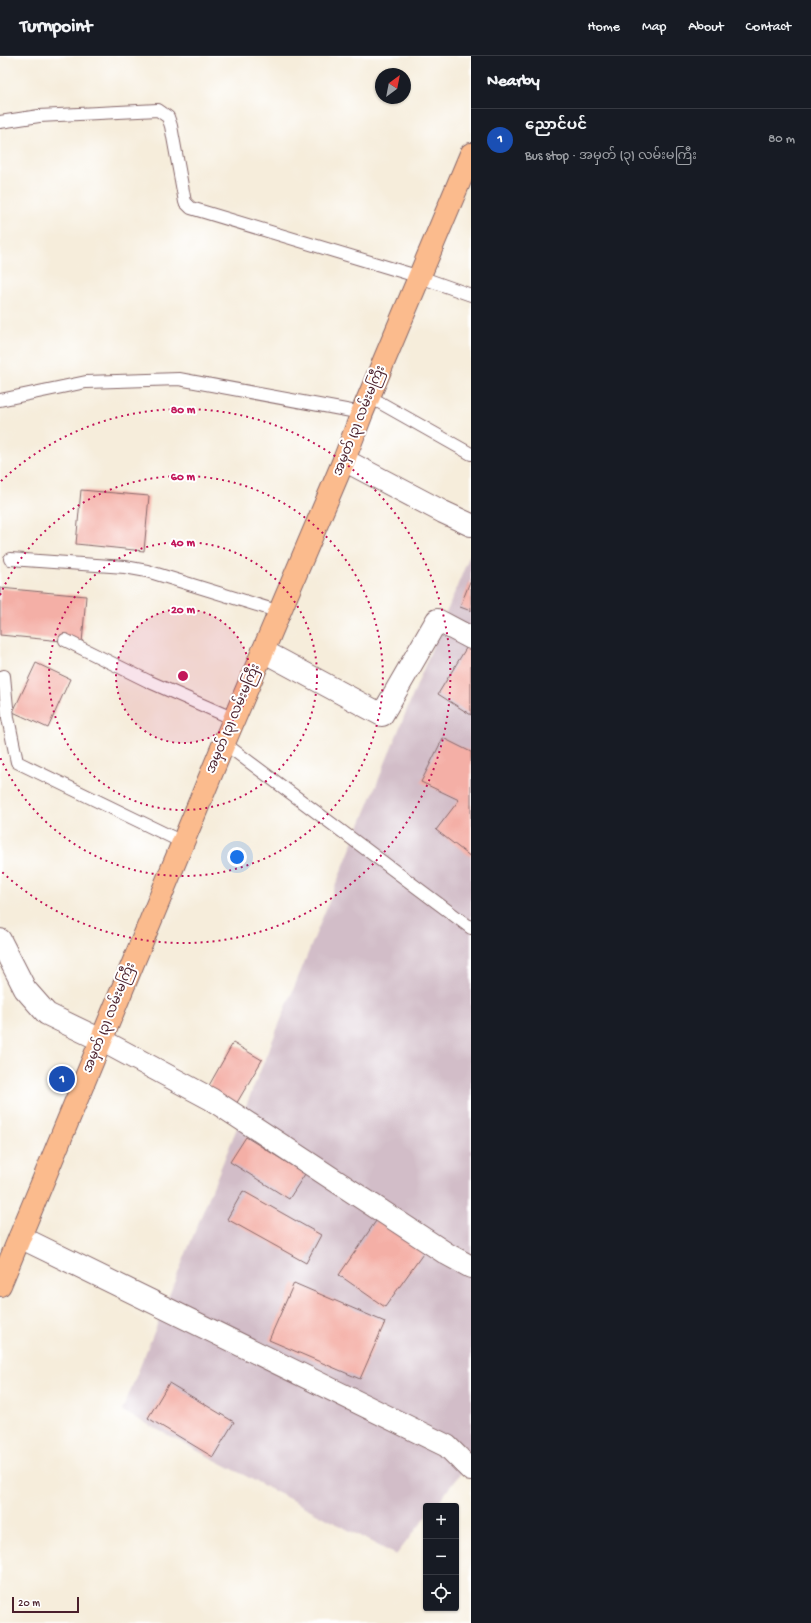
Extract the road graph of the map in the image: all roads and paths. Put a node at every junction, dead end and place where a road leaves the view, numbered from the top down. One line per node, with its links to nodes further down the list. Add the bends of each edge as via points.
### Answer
1 (0, 122): 3 (lane, via 39,116 158,110 168,117 185,202 191,208)
2 (471, 154): 3 (main road, အမှတ် (၃) လမ်းမကြီး)
3 (420, 277): 4 (lane); 6 (main road, အမှတ် (၃) လမ်းမကြီး)
4 (471, 294)
5 (0, 400): 6 (lane, via 86,382 179,379)
6 (366, 405): 7 (lane); 8 (main road, အမှတ် (၃) လမ်းမကြီး)
7 (471, 454)
8 (344, 460): 9 (street); 11 (main road, အမှတ် (၃) လမ်းမကြီး)
9 (471, 525)
10 (10, 559): 11 (lane, via 125,567 147,571)
11 (280, 612): 14 (main road, အမှတ် (၃) လမ်းမကြီး)
12 (471, 638): 14 (street, via 437,620 382,715)
13 (65, 640): 16 (lane, via 150,682)
14 (263, 651): 16 (main road, အမှတ် (၃) လမ်းမကြီး)
15 (4, 676): 18 (lane, via 8,718 17,762)
16 (234, 719): 17 (main road, အမှတ် (၃) လမ်းမကြီး)
17 (224, 743): 18 (main road, အမှတ် (၃) လမ်းမကြီး); 19 (lane)
18 (182, 842): 21 (main road, အမှတ် (၃) လမ်းမကြီး)
19 (471, 928)
20 (0, 940): 21 (street, via 25,988 47,1014)
21 (101, 1040): 22 (main road, အမှတ် (၃) လမ်းမကြီး); 23 (street, via 211,1099 447,1254)
22 (20, 1236): 24 (main road, အမှတ် (၃) လမ်းမကြီး); 25 (street, via 447,1446)
23 (471, 1267)
24 (0, 1285)
25 (471, 1470)

